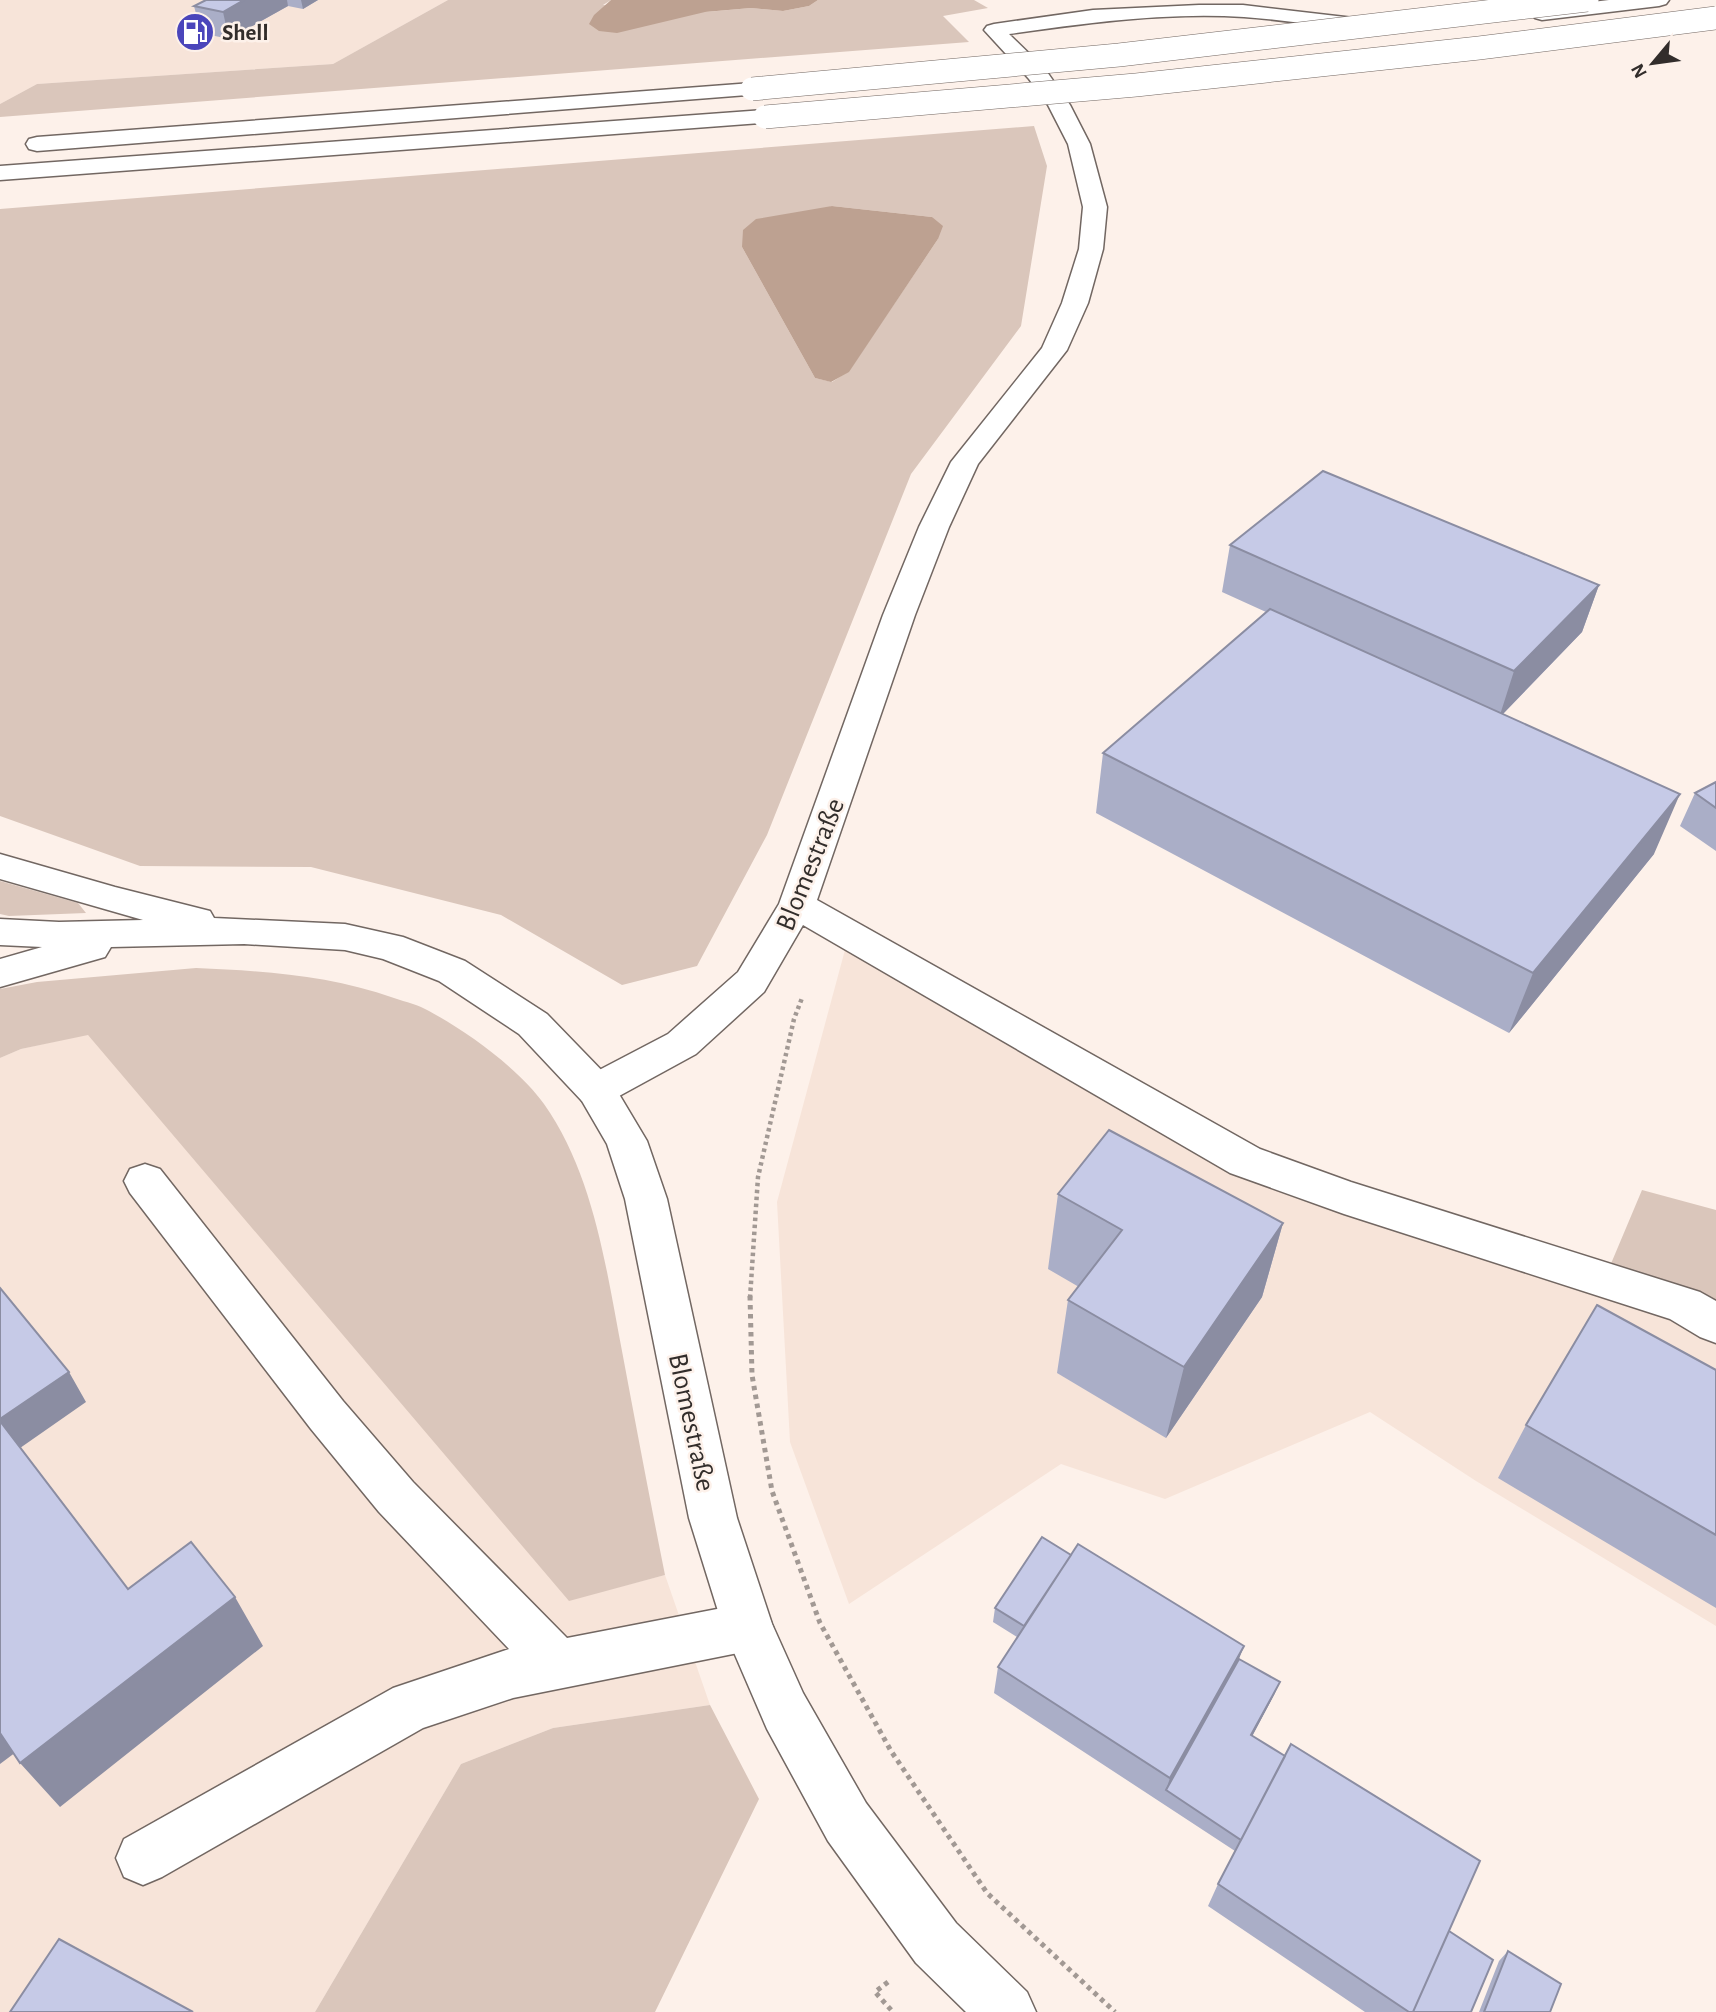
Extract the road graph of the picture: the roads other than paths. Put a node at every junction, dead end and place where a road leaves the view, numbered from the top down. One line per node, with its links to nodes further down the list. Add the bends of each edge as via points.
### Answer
1 (1587, 0): 4 (main road, bridge, via 1119,55 751,89)
2 (1659, 0): 7 (main road, Blomestraße, via 1407,31 1243,11 1093,16 994,30 1037,74 1079,144 1095,206 1091,249 1075,303 1054,350 965,462 934,527)
3 (1716, 18): 5 (main road, bridge, via 1149,84)
4 (12, 145)
5 (0, 173)
6 (0, 866): 8 (main road)
7 (797, 905): 12 (main road, Blomestraße, via 751,982 682,1044); 14 (main road, via 1245,1161 1344,1198 1684,1305)
8 (244, 931): 10 (main road); 12 (main road, via 345,937 390,947 452,971 533,1024)
9 (0, 932): 10 (main road)
10 (138, 935): 11 (main road)
11 (0, 973)
12 (596, 1090): 15 (main road, Blomestraße, via 627,1141 646,1199 713,1518)
13 (145, 1181): 16 (main road, via 327,1415 397,1497)
14 (1716, 1324)
15 (748, 1627): 16 (main road); 18 (main road, Blomestraße, via 785,1712 847,1822 936,1943)
16 (559, 1665): 17 (main road, via 513,1673 411,1706)
17 (143, 1858)
18 (1007, 2012)

